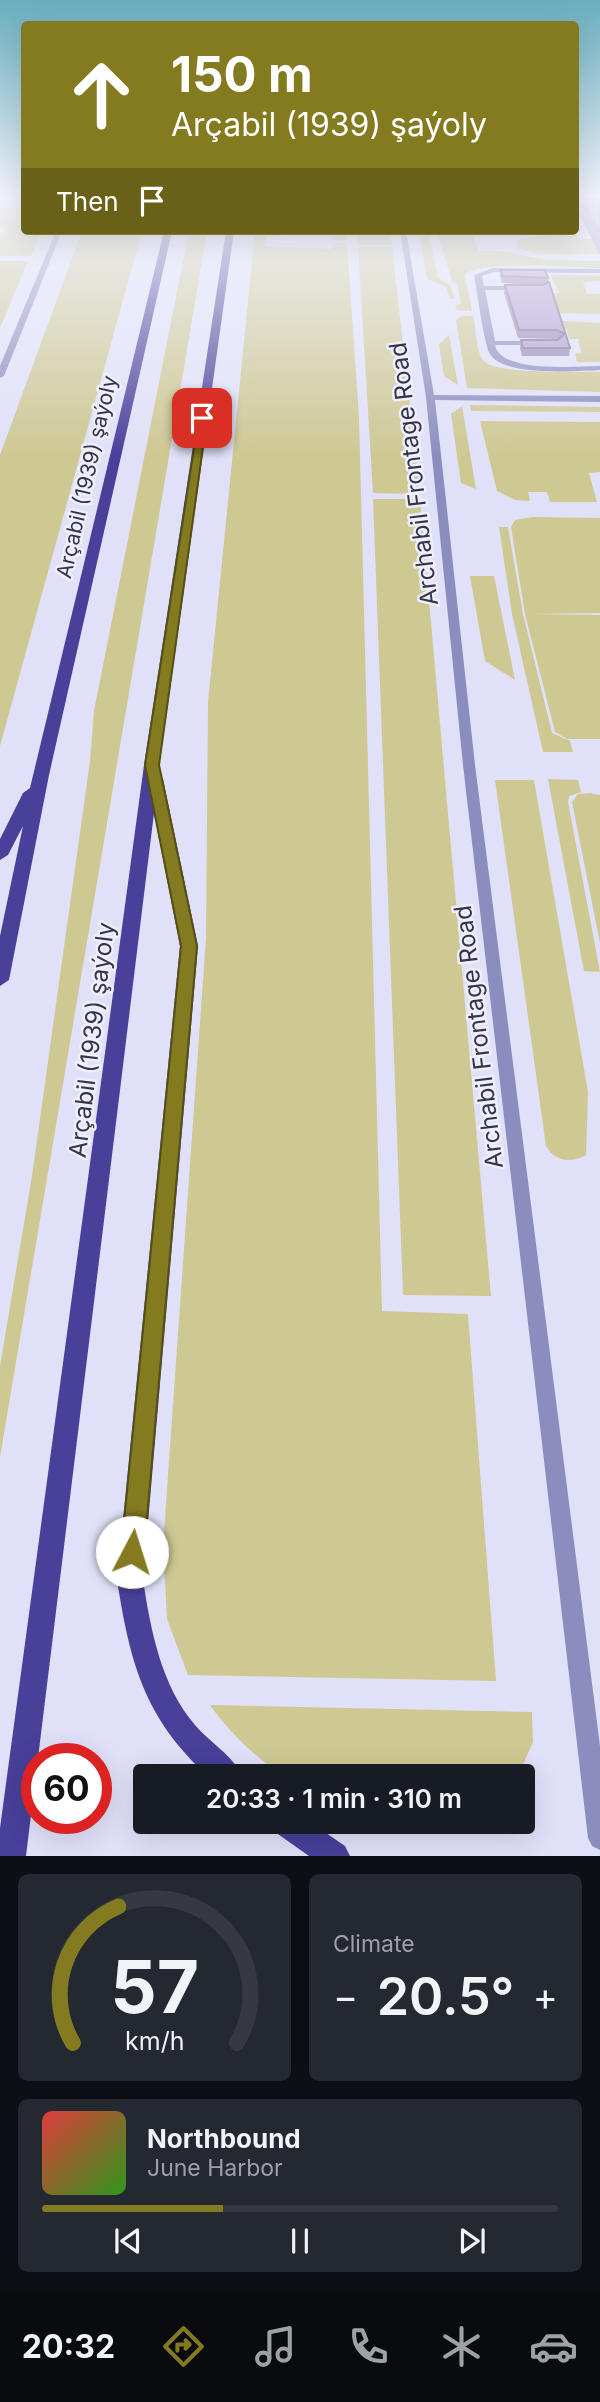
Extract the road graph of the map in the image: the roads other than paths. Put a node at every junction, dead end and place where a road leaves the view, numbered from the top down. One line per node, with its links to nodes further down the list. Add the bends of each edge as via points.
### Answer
1 (38, 284): 11 (street)
2 (156, 284): 15 (main road, Arçabil (1939) şaýoly)
3 (222, 284): 14 (main road, Arçabil (1939) şaýoly)
4 (412, 284): 12 (street, Archabil Frontage Road)
5 (479, 284): 6 (street)
6 (480, 288): 7 (street); 8 (street)
7 (531, 288)
8 (490, 343): 9 (street); 10 (street, via 496,358 516,366)
9 (544, 343)
10 (600, 368)
11 (0, 376)
12 (430, 397): 13 (street); 20 (street, Archabil Frontage Road, via 469,765)
13 (600, 399)
14 (152, 765): 18 (main road, via 189,946 130,1580 138,1630 153,1675 185,1735); 21 (main road, Arçabil (1939) şaýoly)
15 (41, 775): 16 (main road); 17 (main road, Arçabil (1939) şaýoly)
16 (0, 855)
17 (0, 980)
18 (215, 1764)
19 (303, 1834): 22 (main road)
20 (600, 1838)
21 (11, 1856)
22 (335, 1856)

